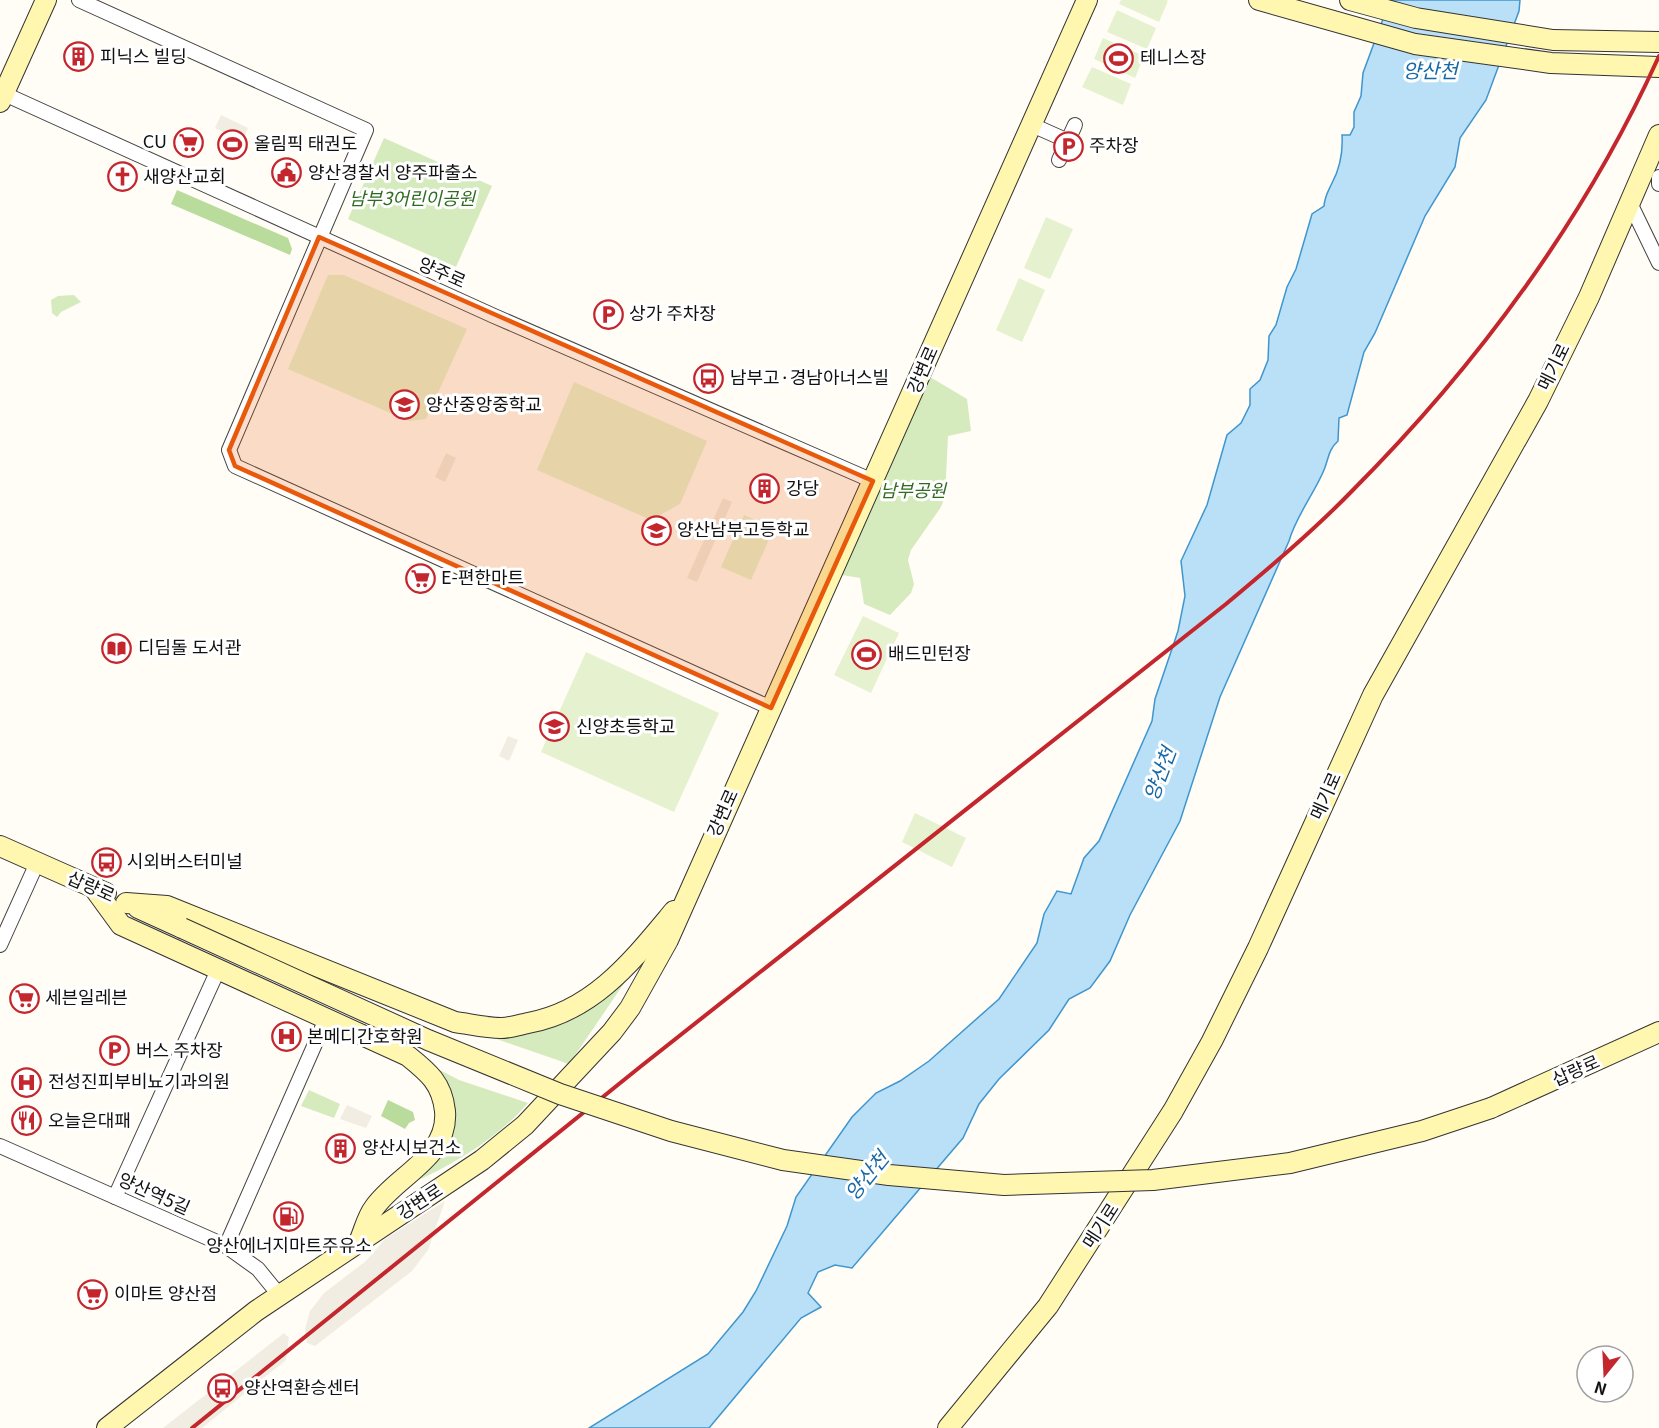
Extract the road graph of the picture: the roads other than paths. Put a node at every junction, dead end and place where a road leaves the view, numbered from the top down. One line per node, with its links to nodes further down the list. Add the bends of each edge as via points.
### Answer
1 (46, 0): 8 (street)
2 (79, 0): 17 (street, via 366,129)
3 (1259, 0): 7 (street, via 1414,44 1551,63)
4 (1350, 0): 6 (street, via 1416,18 1553,39)
5 (1086, 1): 9 (street, 강변로)
6 (1659, 42)
7 (1659, 68)
8 (1, 96): 17 (street, 양주로)
9 (1032, 125): 12 (street); 19 (street, 강변로)
10 (1075, 125): 12 (street)
11 (1659, 135): 16 (street, 메기로)
12 (1068, 141): 13 (street)
13 (1059, 160)
14 (1659, 177): 15 (street)
15 (1659, 184)
16 (1630, 203): 18 (street); 36 (street, 메기로, via 1538,401 1373,695 1258,948 1184,1091 1048,1306)
17 (319, 237): 19 (street, 양주로); 20 (street, via 230,450 235,466)
18 (1659, 263)
19 (873, 481): 20 (street, 강변로)
20 (771, 708): 24 (street, 강변로)
21 (0, 846): 22 (street, 삽량로)
22 (37, 862): 23 (street, 삽량로); 26 (street)
23 (94, 888): 25 (street, 삽량로); 27 (street, via 121,925)
24 (687, 895): 25 (street, via 630,964 598,993 577,1007 544,1020 502,1028 455,1022 167,906); 32 (street, 강변로, via 668,940 630,1008 569,1079 525,1125 482,1160)
25 (126, 903): 29 (street, 삽량로, bridge, via 428,1040 560,1094 671,1131 783,1160 1004,1185 1153,1180 1290,1163 1422,1131 1491,1108)
26 (0, 945)
27 (218, 970): 28 (street); 31 (street)
28 (326, 1019): 32 (street, via 408,1056 436,1078 444,1100 446,1125 438,1145 374,1208); 33 (street)
29 (1659, 1032)
30 (0, 1146): 31 (street, 양산역5길)
31 (115, 1197): 33 (street, 양산역5길)
32 (359, 1242): 34 (street, 강변로)
33 (226, 1246): 34 (street, 양산역5길, via 258,1269)
34 (280, 1296): 35 (street, 강변로)
35 (107, 1428)
36 (948, 1428)

